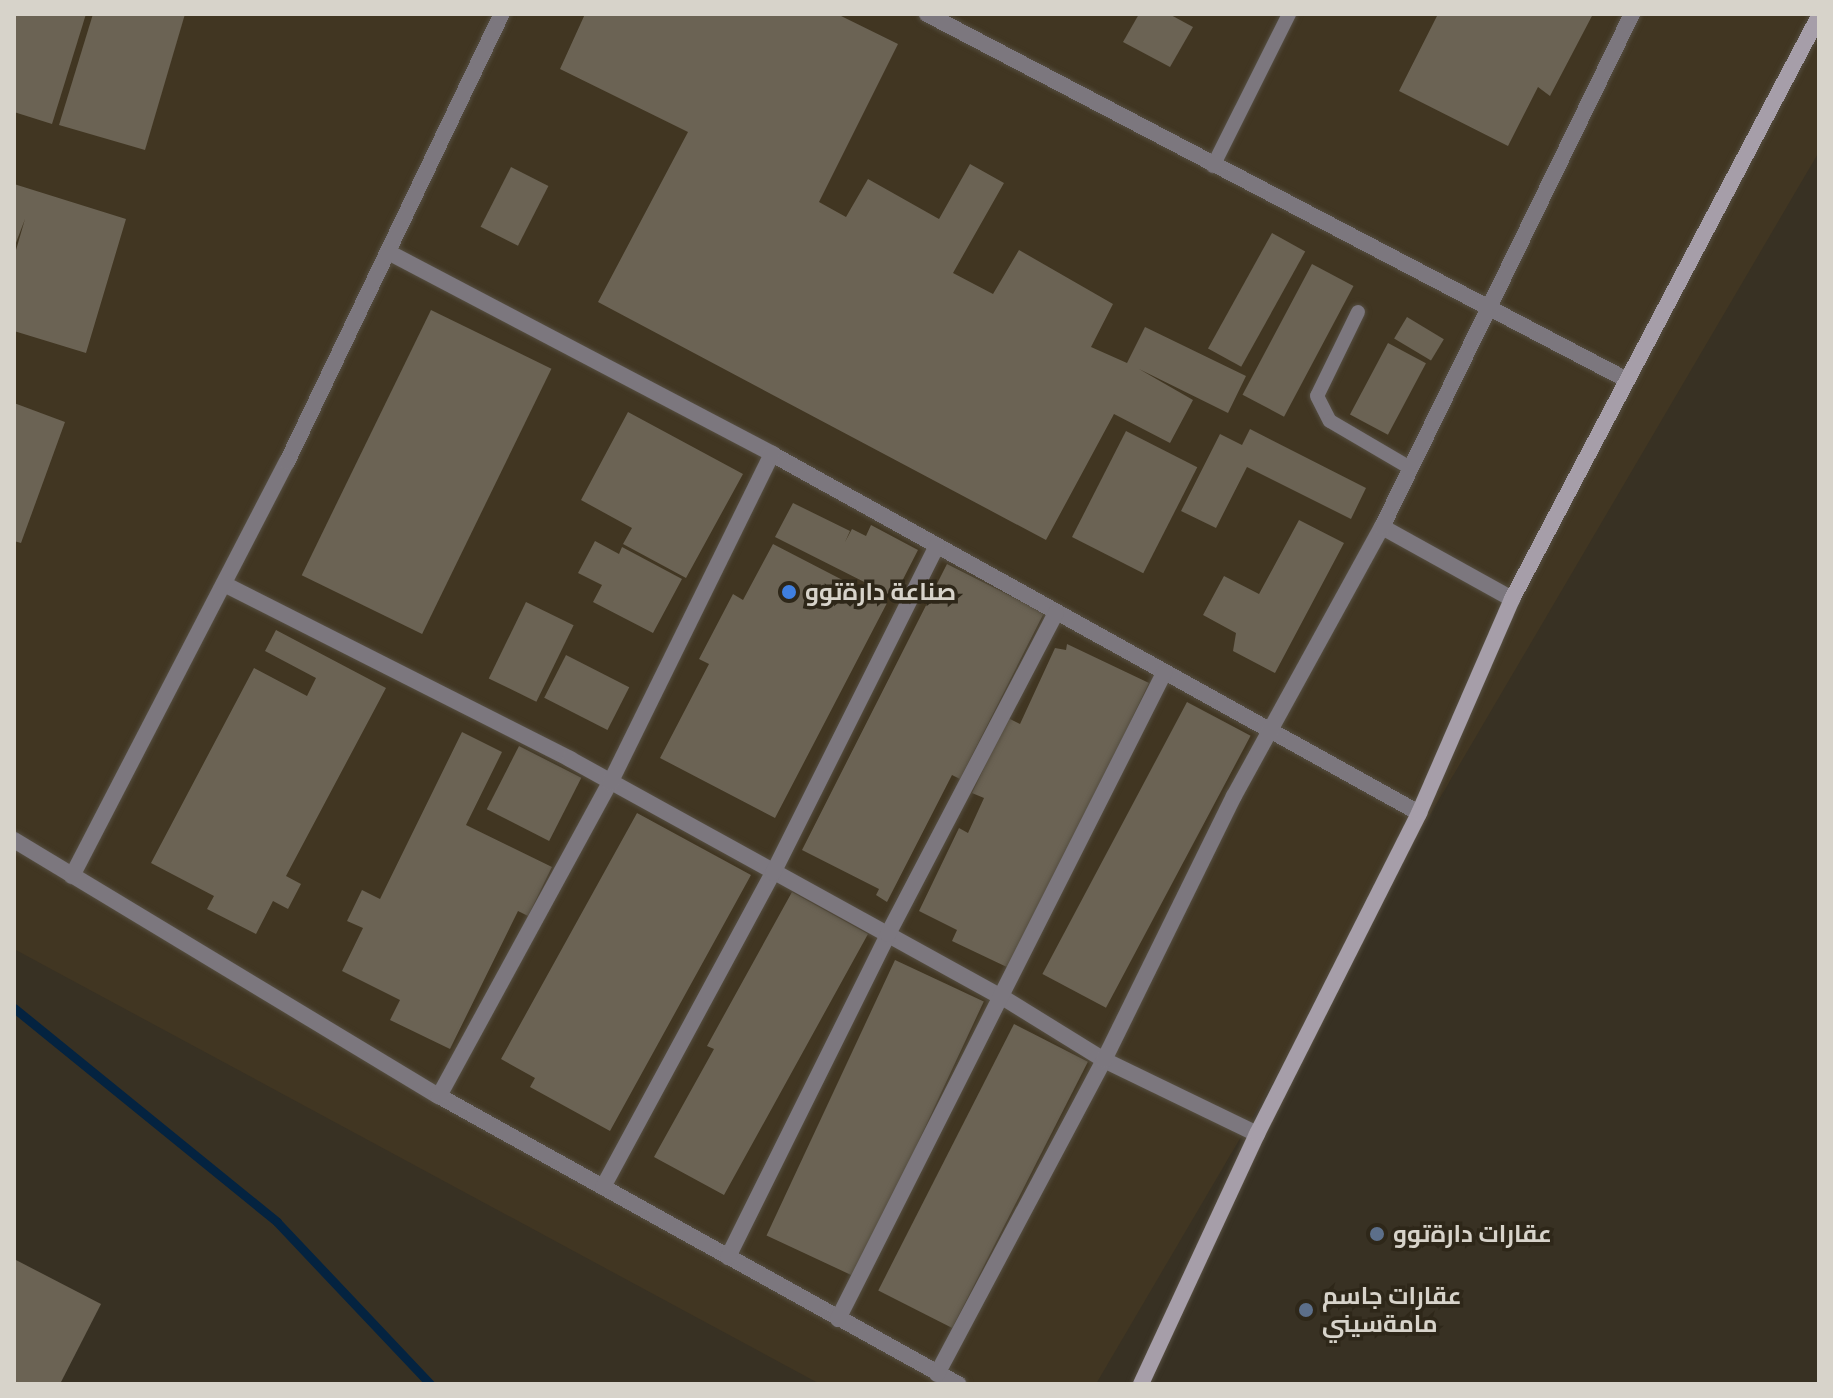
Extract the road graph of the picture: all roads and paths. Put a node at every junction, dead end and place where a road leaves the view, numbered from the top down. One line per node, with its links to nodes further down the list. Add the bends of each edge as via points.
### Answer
1 (502, 14): 7 (street)
2 (927, 14): 6 (street)
3 (1289, 14): 6 (lane)
4 (1632, 14): 8 (street)
5 (1819, 16): 10 (street)
6 (1213, 166): 8 (street)
7 (388, 252): 11 (street); 15 (street)
8 (1488, 310): 10 (street); 12 (street)
9 (1358, 312): 12 (lane, via 1317,396 1330,421)
10 (1627, 380): 16 (street)
11 (772, 454): 14 (street); 20 (street)
12 (1410, 468): 13 (street)
13 (1382, 527): 16 (street); 19 (street)
14 (937, 546): 17 (street); 23 (street)
15 (224, 584): 20 (street); 24 (street)
16 (1512, 599): 21 (street)
17 (1056, 613): 18 (street); 25 (street)
18 (1164, 673): 19 (street); 26 (street)
19 (1269, 732): 21 (street); 27 (street)
20 (610, 783): 23 (street); 28 (street)
21 (1419, 813): 29 (street)
22 (14, 840): 24 (street)
23 (773, 873): 25 (street); 30 (street)
24 (72, 876): 28 (street)
25 (888, 934): 26 (street); 31 (street)
26 (1002, 997): 27 (street); 32 (street)
27 (1104, 1060): 29 (street); 33 (street)
28 (439, 1096): 30 (street)
29 (1257, 1134): 35 (street)
30 (603, 1187): 31 (street)
31 (728, 1257): 32 (street)
32 (838, 1319): 33 (street)
33 (937, 1374): 34 (street)
34 (958, 1384)
35 (1141, 1384)

